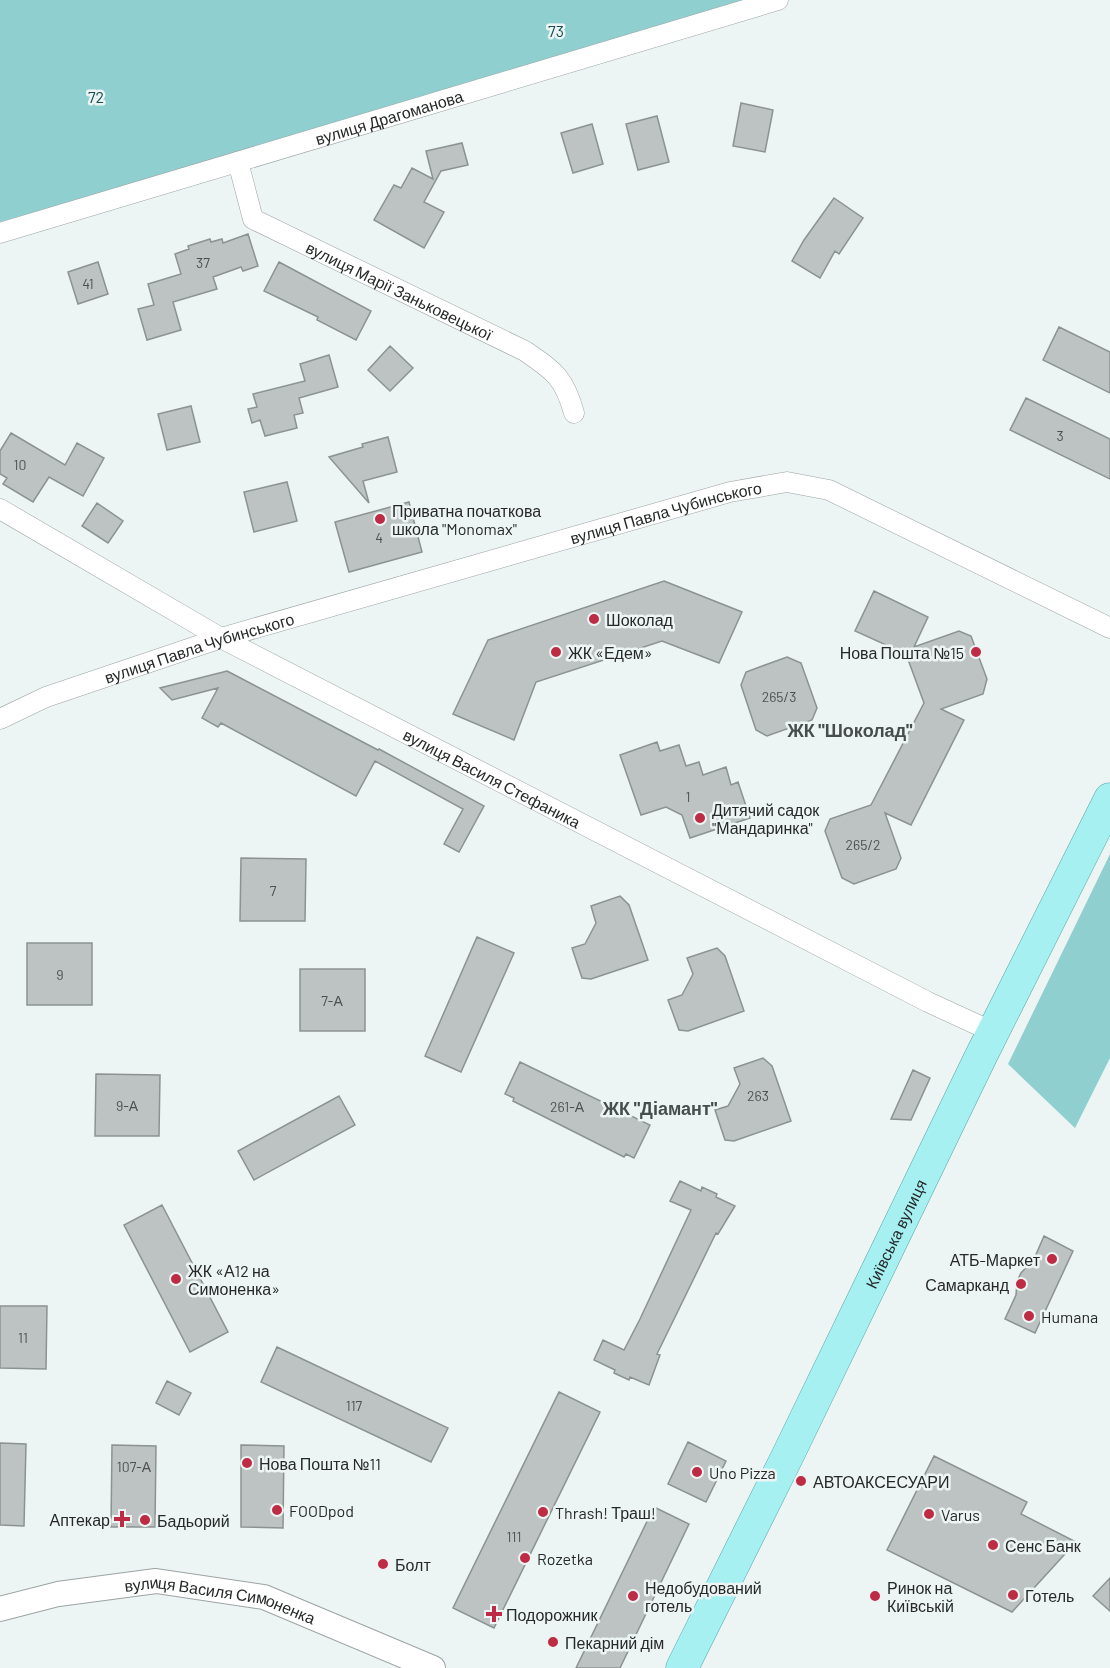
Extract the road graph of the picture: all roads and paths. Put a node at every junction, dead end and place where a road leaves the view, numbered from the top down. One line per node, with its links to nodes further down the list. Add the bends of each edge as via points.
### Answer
1 (778, 0): 2 (street, вулиця Драгоманова)
2 (238, 162): 3 (street, вулиця Драгоманова); 4 (street, вулиця Марії Заньковецької, via 253,219 525,351 555,372 568,392)
3 (0, 234)
4 (574, 413)
5 (0, 508): 7 (street, вулиця Василя Стефаника)
6 (1110, 628): 7 (street, вулиця Павла Чубинського, via 829,490 787,482 730,492)
7 (221, 638): 8 (street, вулиця Павла Чубинського, via 46,698); 10 (street, вулиця Василя Стефаника)
8 (0, 719)
9 (1110, 799): 10 (main road, Київська вулиця)
10 (993, 1032): 13 (main road, Київська вулиця)
11 (0, 1609): 12 (street, вулиця Василя Симоненка, via 58,1594 156,1581 264,1597)
12 (433, 1668)
13 (682, 1668)

